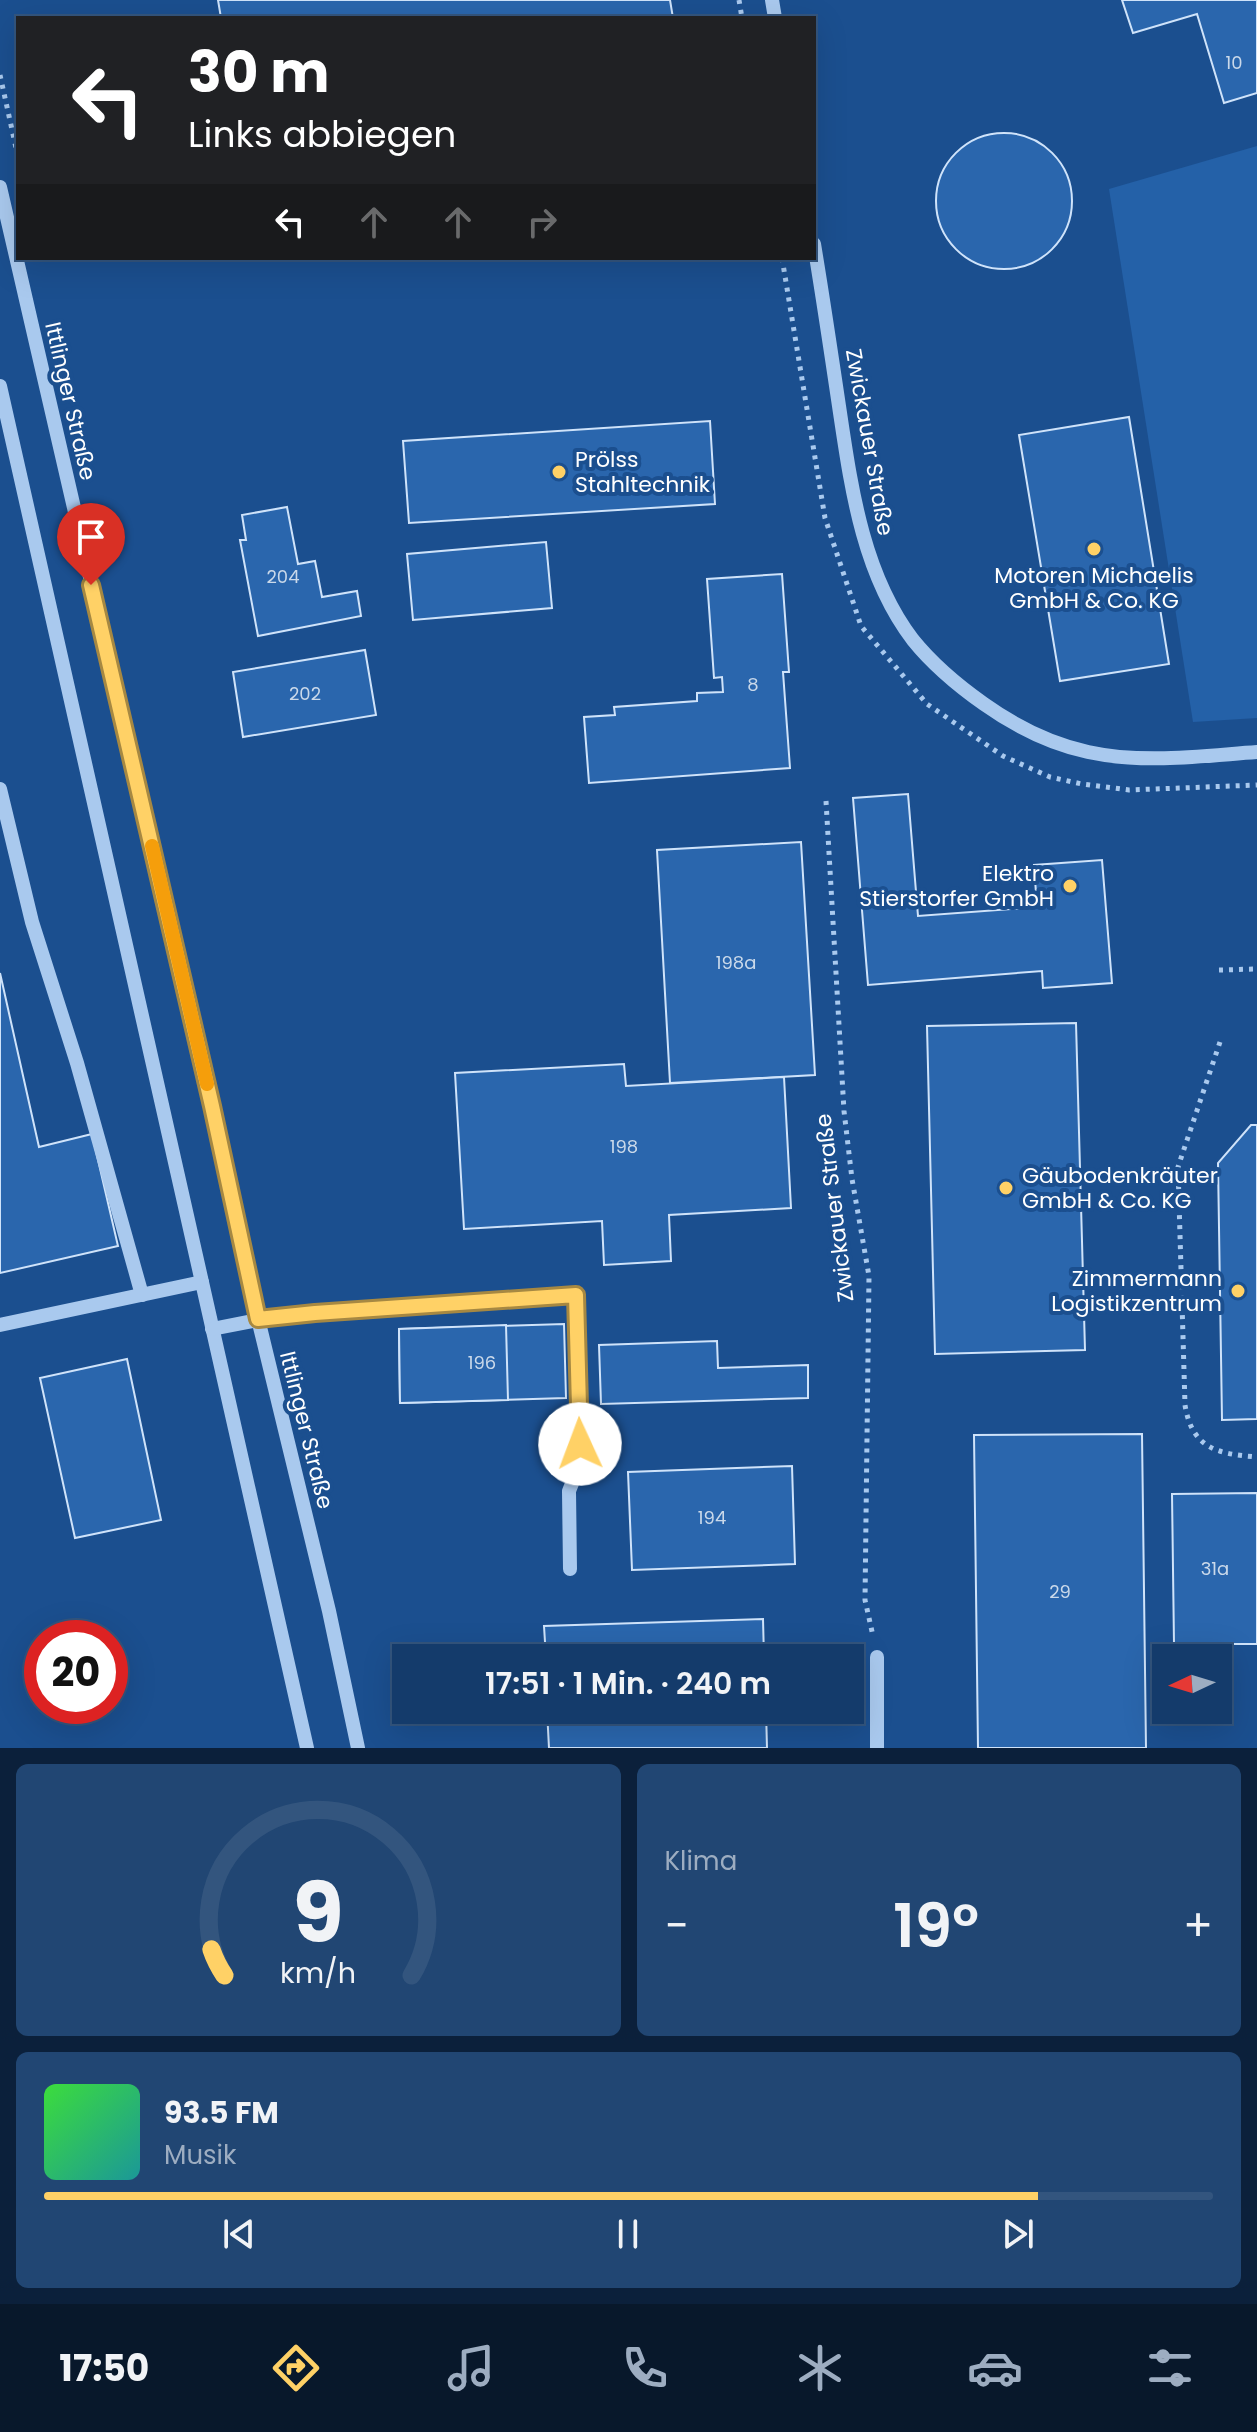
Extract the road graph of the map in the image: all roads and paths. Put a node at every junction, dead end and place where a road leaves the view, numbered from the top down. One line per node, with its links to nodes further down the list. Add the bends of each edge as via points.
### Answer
1 (0, 75): 2 (path)
2 (16, 148)
3 (0, 187): 4 (street, Ittlinger Straße)
4 (16, 256)
5 (816, 257): 9 (street, Zwickauer Straße, via 853,494 882,586 912,639 950,680 1010,722 1054,742 1126,757)
6 (17, 260): 18 (street, Ittlinger Straße)
7 (782, 260): 10 (path, via 829,531 861,626 927,704 1003,756 1050,777 1129,790)
8 (0, 386): 16 (street)
9 (1257, 752)
10 (1257, 785)
11 (0, 789): 17 (street, via 32,922)
12 (826, 801): 23 (path, Zwickauer Straße, via 844,1111 869,1276 865,1600)
13 (1257, 969): 14 (path)
14 (1219, 970)
15 (1220, 1042): 21 (path, via 1178,1167 1185,1405 1196,1438 1206,1447)
16 (202, 1282): 17 (street); 20 (street)
17 (142, 1295): 19 (street)
18 (258, 1319): 20 (street); 22 (street, via 576,1295 581,1461 569,1491); 25 (street, Ittlinger Straße)
19 (0, 1325)
20 (212, 1329): 24 (street)
21 (1257, 1457)
22 (570, 1569)
23 (877, 1657): 26 (street)
24 (307, 1748)
25 (358, 1748)
26 (877, 1748)

